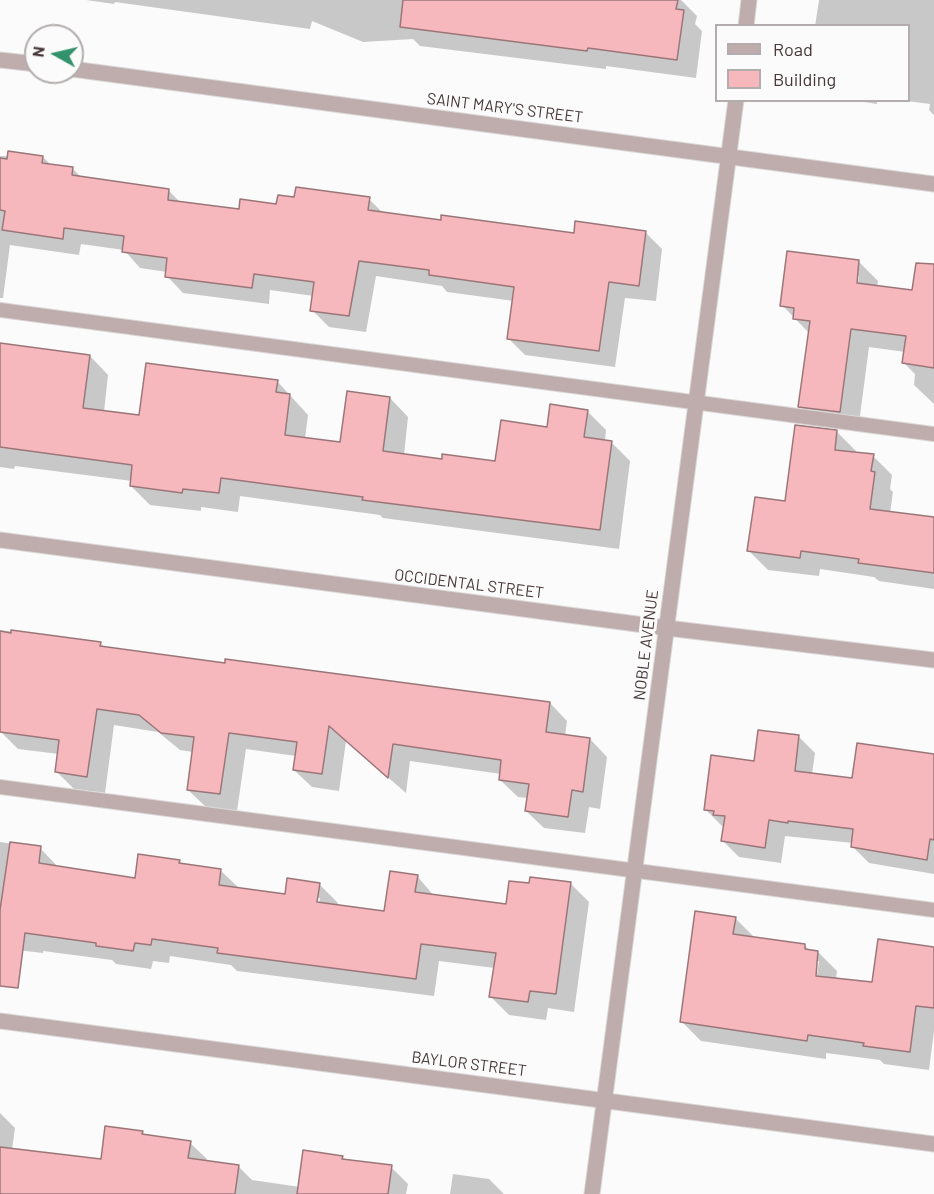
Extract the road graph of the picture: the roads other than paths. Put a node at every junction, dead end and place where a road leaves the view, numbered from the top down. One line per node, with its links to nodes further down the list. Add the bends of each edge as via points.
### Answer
1 (749, 0): 2 (street)
2 (746, 24)
3 (0, 60): 4 (street)
4 (24, 63)
5 (84, 71): 7 (street, SAINT MARY'S STREET)
6 (736, 102): 7 (street, NOBLE AVENUE)
7 (729, 156): 8 (street, SAINT MARY'S STREET); 10 (street, NOBLE AVENUE)
8 (934, 184)
9 (0, 310): 10 (lane)
10 (697, 403): 11 (lane); 13 (street, NOBLE AVENUE)
11 (934, 434)
12 (0, 540): 13 (street, OCCIDENTAL STREET)
13 (667, 628): 14 (street, OCCIDENTAL STREET); 16 (street, NOBLE AVENUE)
14 (934, 660)
15 (0, 787): 16 (lane)
16 (635, 870): 17 (lane); 19 (street, NOBLE AVENUE)
17 (934, 910)
18 (0, 1021): 19 (street, BAYLOR STREET)
19 (604, 1100): 20 (street, BAYLOR STREET); 21 (street, NOBLE AVENUE)
20 (934, 1144)
21 (592, 1194)

